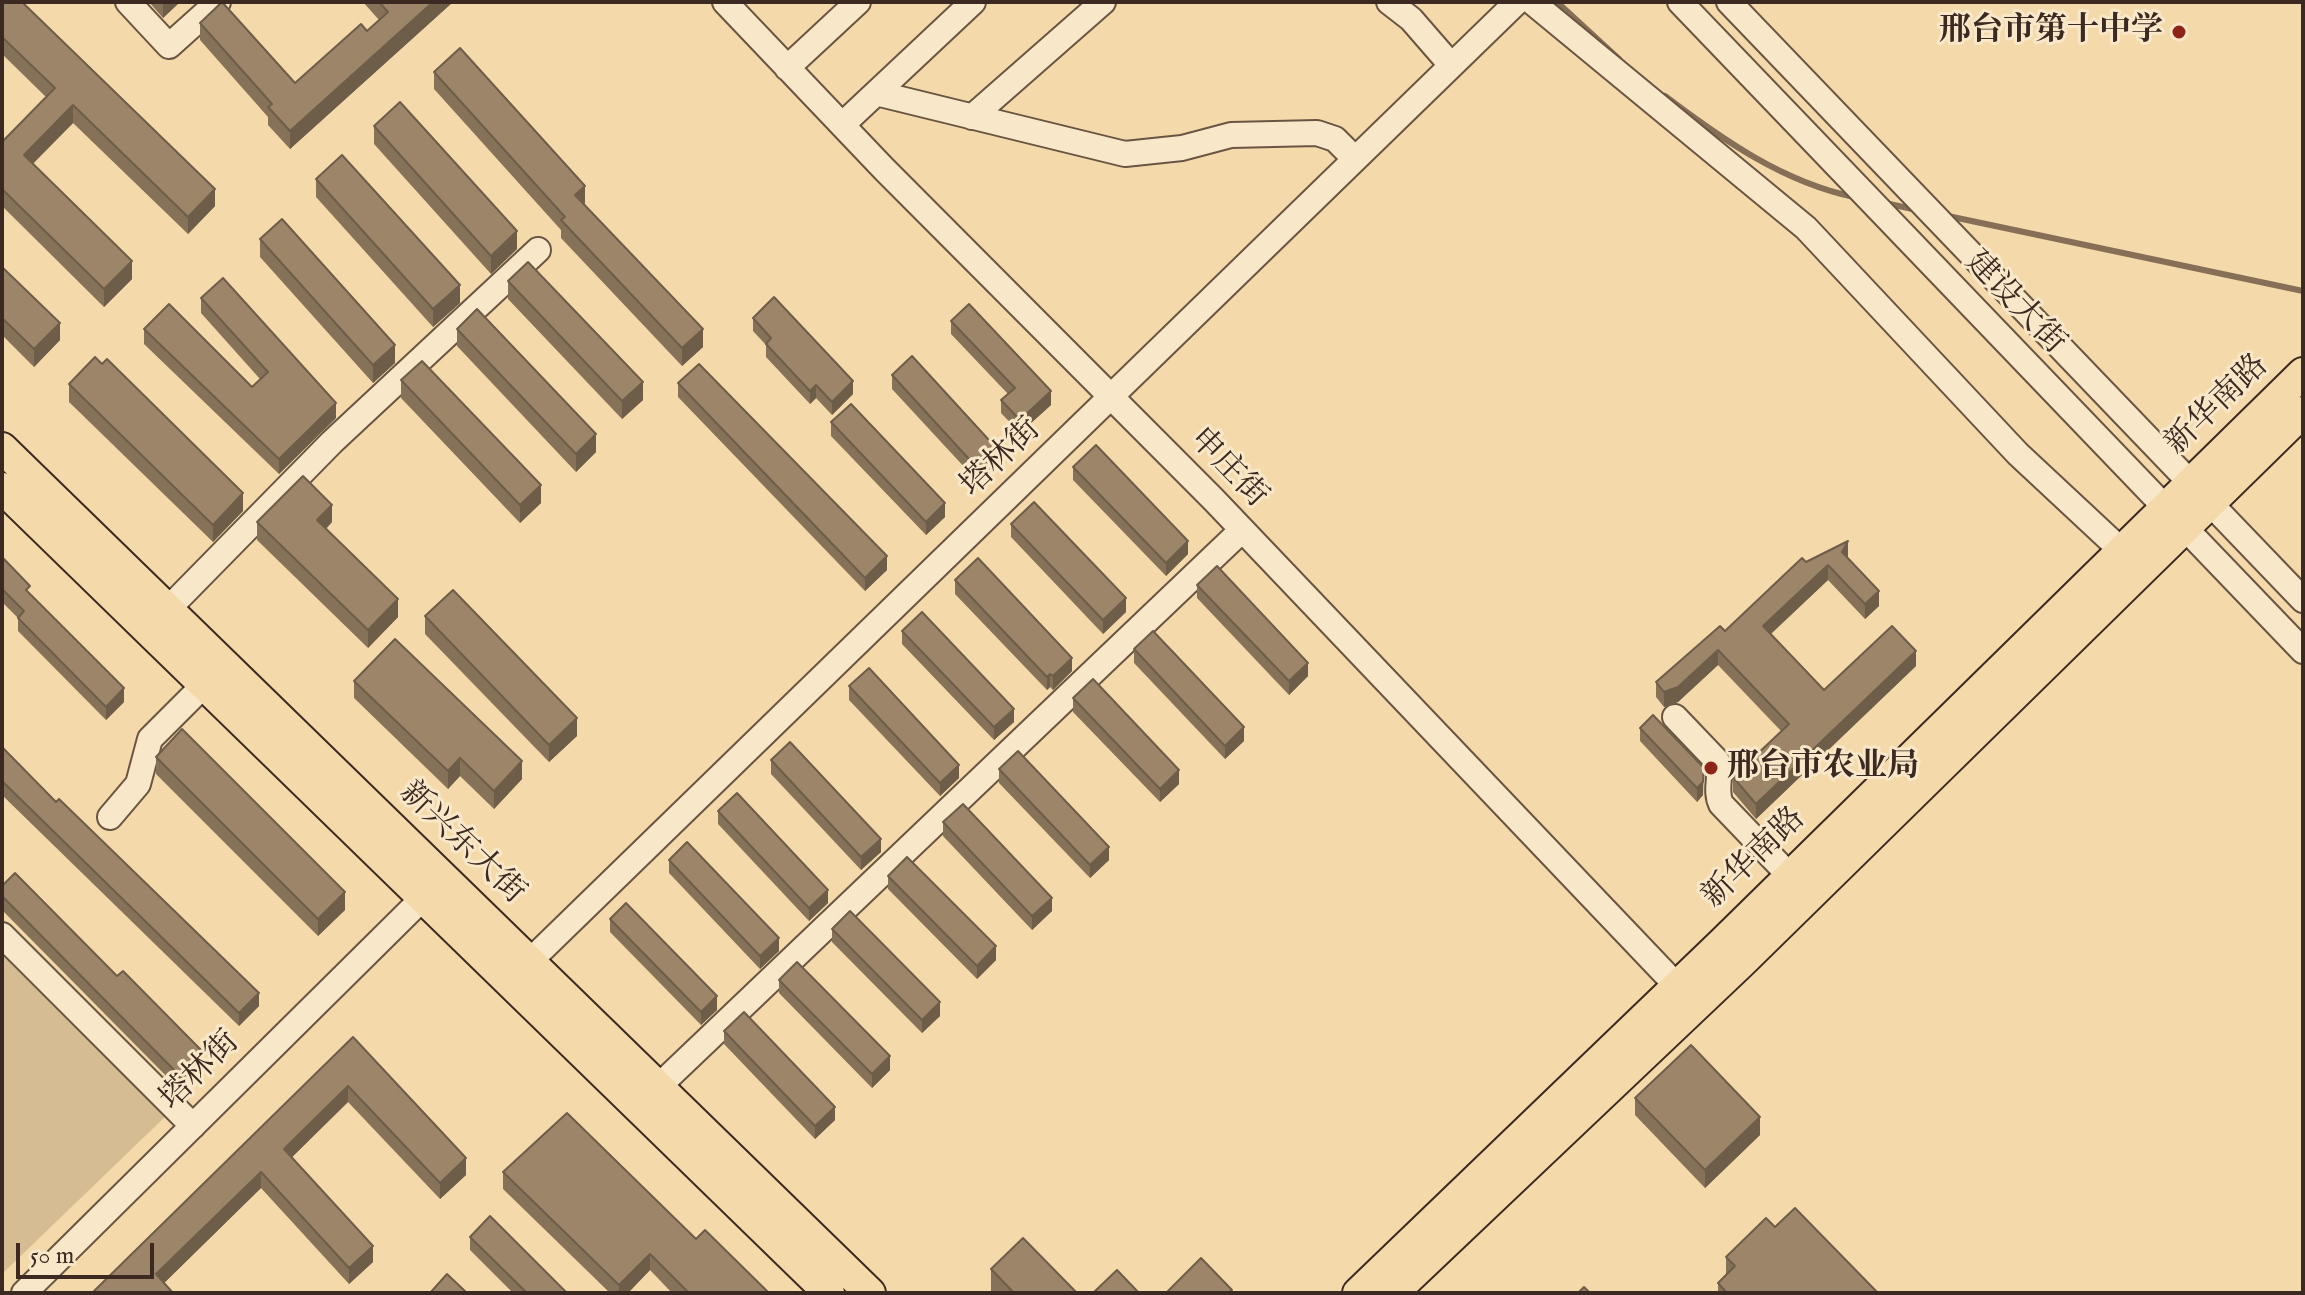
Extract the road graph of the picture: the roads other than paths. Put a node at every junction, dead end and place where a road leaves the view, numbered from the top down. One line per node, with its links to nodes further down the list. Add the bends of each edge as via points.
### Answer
1 (128, 2): 2 (street, via 169,46)
2 (218, 2)
3 (725, 2): 13 (street, 申庄街)
4 (858, 2): 13 (street)
5 (973, 2): 14 (street)
6 (1103, 2): 15 (street)
7 (1389, 2): 12 (street)
8 (1517, 2): 12 (street, 塔林街)
9 (1532, 2): 27 (street, via 1806,228 2018,454)
10 (1680, 2): 25 (street, 建设大街)
11 (1729, 2): 24 (street, 建设大街)
12 (1451, 65): 17 (street, 塔林街)
13 (787, 68): 16 (street, 申庄街)
14 (876, 93): 15 (street); 16 (street)
15 (972, 117): 17 (street, via 1125,154 1182,148 1231,135 1317,133 1335,139)
16 (842, 125): 20 (street, 申庄街)
17 (1355, 159): 20 (street, 塔林街)
18 (538, 250): 29 (street, via 332,442)
19 (2303, 373): 24 (main road, 新华南路)
20 (1111, 398): 26 (street, 申庄街); 37 (street, 塔林街)
21 (2303, 412): 24 (main road, 新华南路)
22 (2, 448): 29 (main road, 新兴东大街)
23 (2, 488): 31 (main road, 新兴东大街)
24 (2200, 493): 25 (main road, 新华南路); 28 (street, 建设大街)
25 (2175, 518): 27 (main road, 新华南路); 30 (street, 建设大街); 45 (main road, 新华南路, via 1742,962)
26 (1242, 530): 38 (street, 申庄街); 39 (street)
27 (2122, 551): 34 (main road, 新华南路)
28 (2303, 600)
29 (168, 609): 37 (main road, 新兴东大街)
30 (2303, 651)
31 (204, 685): 33 (street, via 150,739 138,784); 35 (main road, 新兴东大街)
32 (1675, 717): 34 (street, via 1717,761 1721,804)
33 (110, 817)
34 (1790, 876): 38 (main road, 新华南路)
35 (424, 897): 40 (street, 塔林街); 42 (main road, 新兴东大街)
36 (2, 935): 40 (street)
37 (530, 961): 39 (main road, 新兴东大街)
38 (1677, 986): 44 (main road, 新华南路)
39 (659, 1086): 43 (main road, 新兴东大街)
40 (193, 1126): 41 (street, 塔林街)
41 (24, 1293)
42 (829, 1293)
43 (870, 1293)
44 (1358, 1293)
45 (1393, 1293)

